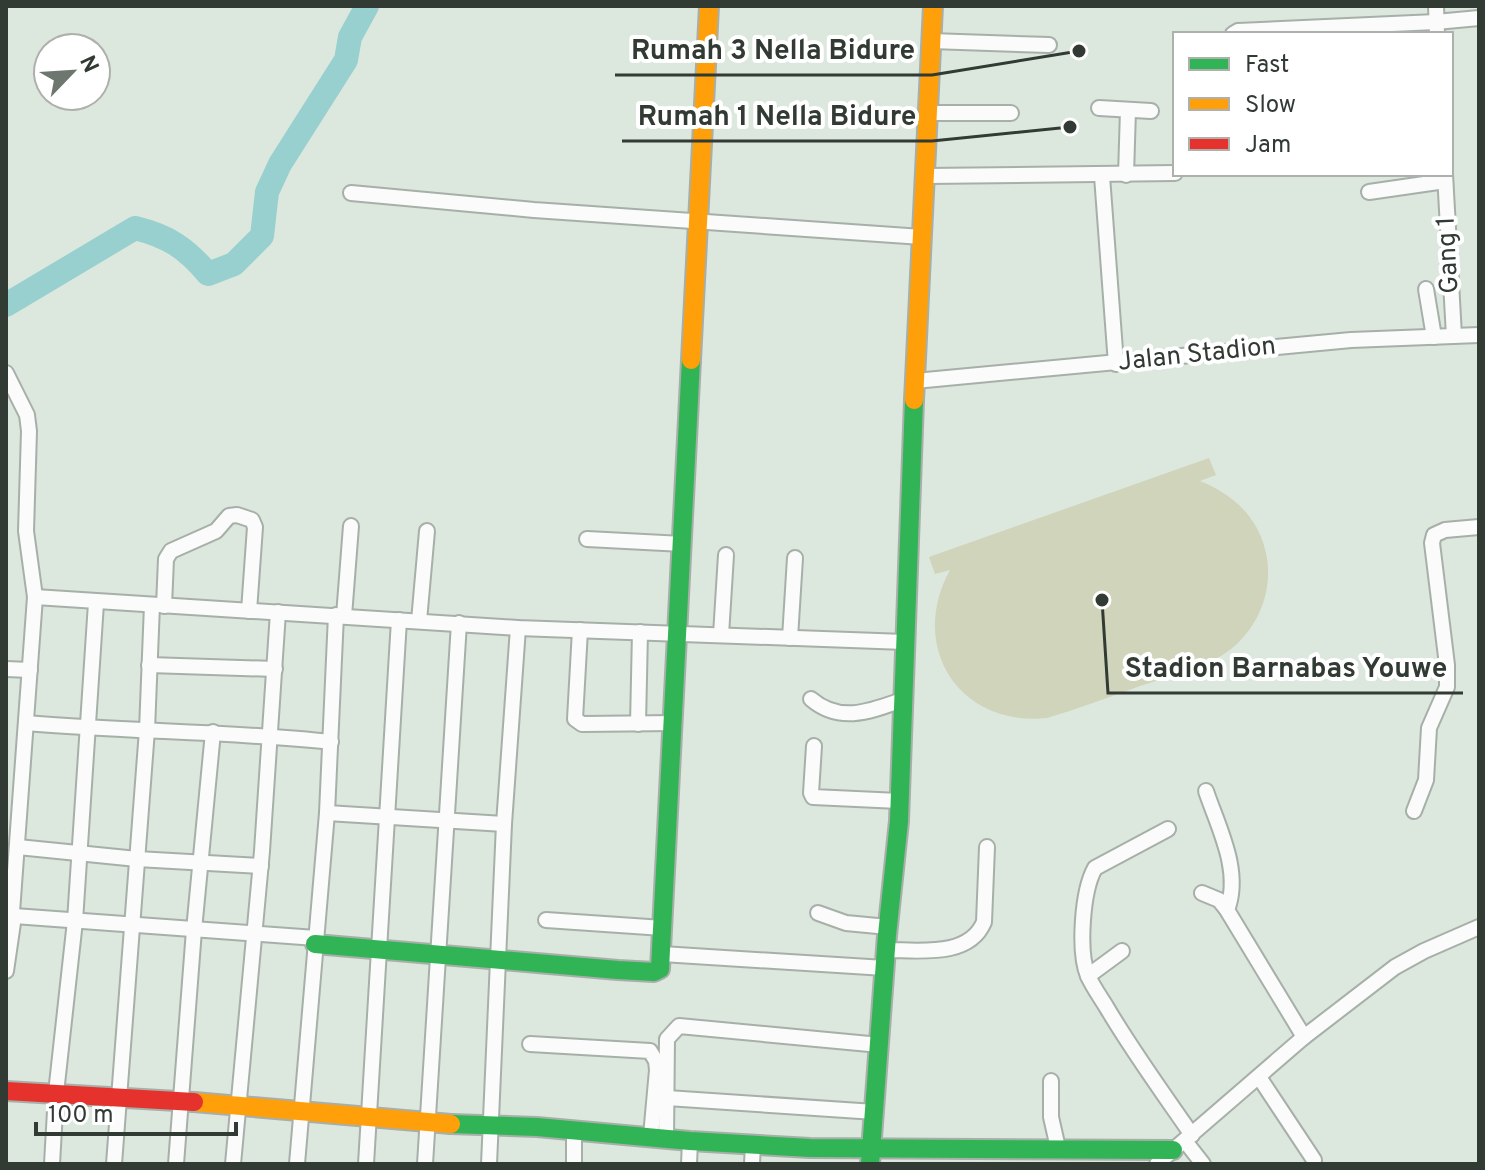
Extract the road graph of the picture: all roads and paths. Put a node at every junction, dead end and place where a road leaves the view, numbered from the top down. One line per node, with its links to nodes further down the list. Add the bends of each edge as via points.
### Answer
1 (709, 6): 21 (street)
2 (933, 6): 7 (street)
3 (1436, 6): 5 (street)
4 (1479, 18): 5 (street)
5 (1437, 28): 6 (street)
6 (1236, 32)
7 (931, 41): 8 (street); 12 (street)
8 (1049, 45)
9 (1099, 108): 10 (street)
10 (1128, 110): 11 (street); 15 (street)
11 (1151, 111)
12 (927, 113): 13 (street); 16 (street)
13 (1011, 113)
14 (1173, 173): 15 (street)
15 (1126, 175): 17 (street)
16 (927, 176): 17 (street); 22 (street)
17 (1102, 176): 27 (street)
18 (1445, 178): 19 (street); 25 (street, Gang 1)
19 (1369, 192)
20 (351, 193): 21 (street)
21 (699, 220): 22 (street); 34 (street)
22 (922, 237): 29 (street)
23 (1426, 289): 26 (street)
24 (1479, 335): 25 (street, Jalan Stadion)
25 (1454, 336): 26 (street, Jalan Stadion)
26 (1434, 337): 27 (street, Jalan Stadion)
27 (1116, 364): 29 (street, Jalan Stadion)
28 (6, 373): 37 (street, via 27,415 26,531)
29 (915, 381): 52 (street)
30 (351, 526): 42 (street)
31 (1479, 527): 71 (street, via 1445,530 1434,535 1432,543 1447,687 1429,728 1426,780)
32 (427, 531): 44 (street)
33 (587, 539): 34 (street)
34 (683, 544): 49 (street)
35 (726, 555): 50 (street)
36 (795, 558): 51 (street)
37 (35, 597): 38 (street); 56 (street)
38 (96, 603): 39 (street); 62 (street)
39 (158, 605): 40 (street); 40 (street, via 171,551 237,515 252,520 255,527); 53 (street)
40 (249, 611): 41 (street)
41 (278, 612): 42 (street); 55 (street)
42 (340, 615): 43 (street); 66 (street)
43 (399, 620): 44 (street); 73 (street)
44 (419, 621): 45 (street)
45 (459, 623): 46 (street); 74 (street)
46 (518, 628): 47 (street); 75 (street)
47 (580, 630): 48 (street); 61 (street, via 575,719 582,724)
48 (640, 632): 49 (street); 61 (street)
49 (678, 633): 50 (street); 60 (street)
50 (721, 635): 51 (street)
51 (790, 638): 52 (street)
52 (905, 642): 58 (street)
53 (149, 665): 55 (street); 63 (street)
54 (6, 669): 56 (street)
55 (275, 669): 65 (street)
56 (30, 670): 59 (street)
57 (811, 699): 58 (street, via 840,714 873,711)
58 (902, 700): 69 (street)
59 (26, 723): 62 (street); 70 (street)
60 (674, 723): 61 (street); 92 (street)
61 (638, 724)
62 (86, 728): 63 (street); 79 (street)
63 (147, 730): 64 (street); 80 (street)
64 (213, 732): 65 (street); 81 (street)
65 (271, 735): 66 (street); 82 (street)
66 (331, 742): 72 (street)
67 (814, 746): 69 (street, via 813,797)
68 (1206, 791): 84 (street, via 1229,865 1232,897)
69 (899, 801): 90 (street)
70 (13, 805): 77 (street)
71 (1414, 811)
72 (327, 813): 73 (street); 95 (street)
73 (387, 817): 74 (street); 96 (street)
74 (446, 822): 75 (street); 98 (street)
75 (504, 824): 101 (street)
76 (1168, 829): 103 (street, via 1100,864 1088,880)
77 (18, 847): 79 (street); 86 (street)
78 (987, 847): 100 (street, via 980,931 960,945)
79 (80, 854): 80 (street); 88 (street)
80 (137, 859): 81 (street); 89 (street)
81 (201, 863): 82 (street); 93 (street)
82 (261, 866): 94 (street)
83 (1202, 893): 84 (street)
84 (1227, 910): 104 (street)
85 (818, 913): 90 (street, via 846,923)
86 (14, 916): 88 (street); 102 (street)
87 (546, 920): 92 (street)
88 (75, 921): 89 (street); 110 (street)
89 (132, 925): 93 (street); 112 (street)
90 (888, 927): 100 (street)
91 (1479, 927): 104 (street, via 1395,967)
92 (663, 928): 99 (street)
93 (194, 930): 94 (street); 113 (street)
94 (255, 935): 95 (street); 114 (street)
95 (316, 941): 96 (street); 115 (street)
96 (379, 949): 98 (street); 117 (street)
97 (1122, 951): 103 (street)
98 (439, 954): 101 (street); 118 (street)
99 (662, 954): 100 (street); 101 (street, via 660,969 654,972)
100 (885, 959): 106 (street)
101 (497, 961): 119 (street)
102 (6, 971)
103 (1088, 976): 123 (street)
104 (1304, 1037): 107 (street)
105 (530, 1044): 121 (street, via 650,1051 657,1070)
106 (880, 1045): 111 (street, via 679,1026 667,1039); 116 (street)
107 (1259, 1077): 123 (street); 128 (street)
108 (1051, 1081): 125 (street)
109 (6, 1091): 110 (street)
110 (56, 1093): 112 (street); 129 (street)
111 (667, 1098): 116 (street); 121 (street)
112 (118, 1099): 113 (street); 130 (street)
113 (181, 1101): 114 (street); 131 (street)
114 (237, 1109): 115 (street); 132 (street)
115 (301, 1112): 117 (street); 133 (street)
116 (875, 1112): 127 (street)
117 (370, 1119): 118 (street); 134 (street)
118 (428, 1123): 119 (street); 135 (street)
119 (489, 1127): 120 (street); 136 (street)
120 (574, 1131): 121 (street); 137 (street)
121 (659, 1137): 122 (street)
122 (690, 1141): 124 (street); 138 (street)
123 (1183, 1142): 125 (street, via 1128,1152); 140 (street); 141 (street)
124 (753, 1144): 126 (street); 139 (street)
125 (1058, 1148): 127 (street)
126 (810, 1156): 127 (street)
127 (871, 1156)
128 (1314, 1160)
129 (52, 1164)
130 (114, 1164)
131 (176, 1164)
132 (233, 1164)
133 (297, 1164)
134 (366, 1164)
135 (425, 1164)
136 (489, 1164)
137 (574, 1164)
138 (689, 1164)
139 (752, 1164)
140 (1157, 1164)
141 (1203, 1164)

